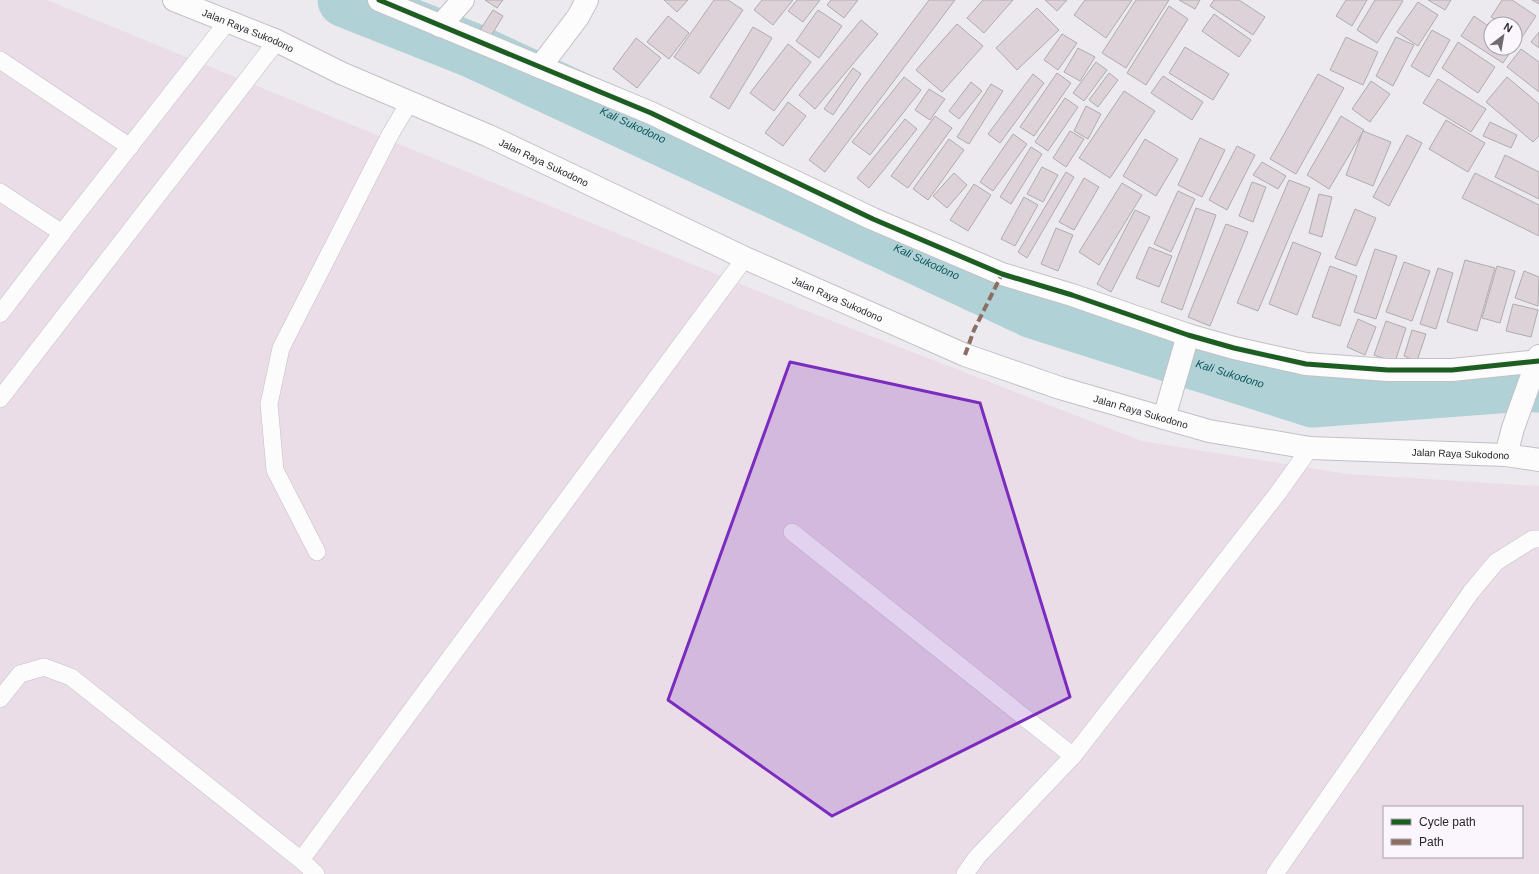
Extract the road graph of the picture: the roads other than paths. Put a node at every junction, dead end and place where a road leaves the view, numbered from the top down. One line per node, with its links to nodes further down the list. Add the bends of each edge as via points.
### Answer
1 (174, 0): 5 (street, Jalan Raya Sukodono)
2 (379, 0): 6 (street)
3 (463, 0): 6 (street)
4 (586, 0): 9 (street, via 578,17)
5 (228, 22): 7 (street, Jalan Raya Sukodono); 11 (lane)
6 (440, 26): 9 (street)
7 (277, 41): 10 (street, Jalan Raya Sukodono, via 341,73); 18 (lane)
8 (0, 60): 11 (lane)
9 (540, 67): 16 (street, via 651,113 873,219 1002,274 1072,295)
10 (409, 102): 14 (street, Jalan Raya Sukodono, via 489,136); 25 (lane, via 281,348 269,404 275,470)
11 (130, 147): 13 (lane)
12 (0, 192): 13 (lane)
13 (62, 233): 15 (lane)
14 (745, 258): 19 (street, Jalan Raya Sukodono, via 964,355 1060,388); 28 (lane)
15 (0, 314)
16 (1187, 340): 17 (street, via 1306,364 1380,369 1452,370); 19 (street)
17 (1537, 363): 21 (street)
18 (0, 398)
19 (1167, 410): 20 (street, Jalan Raya Sukodono, via 1209,431)
20 (1310, 448): 21 (street, Jalan Raya Sukodono); 27 (lane, via 1278,493)
21 (1506, 455): 22 (street, Jalan Raya Sukodono)
22 (1539, 460)
23 (792, 532): 27 (lane)
24 (1539, 539): 31 (lane, via 1533,539 1496,562 1471,592)
25 (317, 552)
26 (0, 700): 28 (lane, via 20,674 44,667 71,677)
27 (1073, 756): 30 (lane, via 977,857)
28 (301, 860): 29 (lane)
29 (316, 874)
30 (965, 874)
31 (1275, 874)

